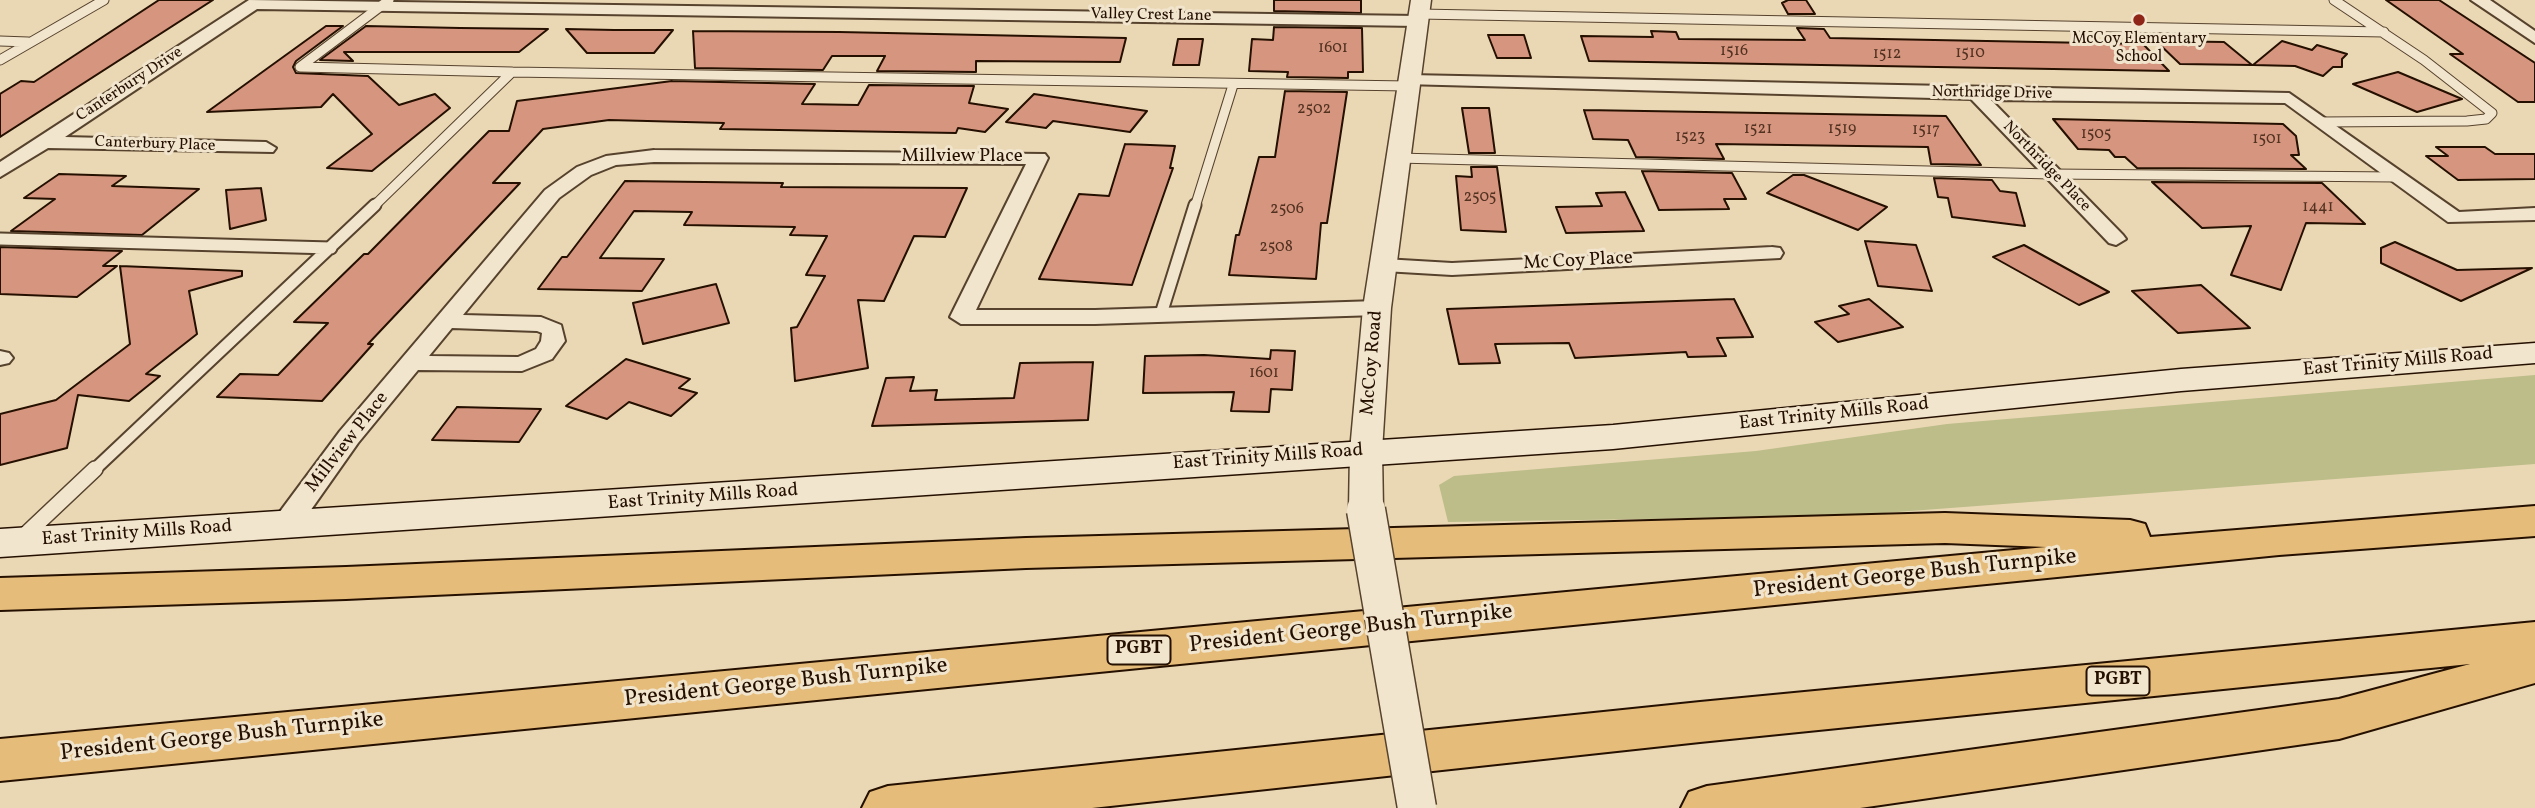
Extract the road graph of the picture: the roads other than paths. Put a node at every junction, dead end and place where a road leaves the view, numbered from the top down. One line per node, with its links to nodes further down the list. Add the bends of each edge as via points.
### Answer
1 (104, 0): 10 (lane)
2 (2334, 0): 7 (lane)
3 (2479, 0): 8 (street)
4 (257, 2): 5 (street, Valley Crest Lane); 17 (street, Canterbury Drive)
5 (385, 3): 6 (street, Valley Crest Lane); 12 (lane, via 300,67)
6 (1420, 12): 7 (lane); 13 (street, McCoy Road)
7 (2384, 32): 16 (lane, via 2492,113 2486,119 2467,121)
8 (2535, 38)
9 (0, 41): 10 (lane)
10 (30, 42): 11 (lane)
11 (0, 60)
12 (512, 72): 14 (lane); 26 (lane)
13 (1409, 83): 14 (lane); 15 (street, Northridge Drive); 19 (street, McCoy Road)
14 (1233, 85): 30 (lane)
15 (1976, 94): 16 (street, Northridge Drive, via 2288,98); 21 (street, Northridge Place)
16 (2320, 122): 22 (street, Northridge Drive)
17 (44, 142): 18 (street, Canterbury Place); 20 (street, Canterbury Drive)
18 (266, 148)
19 (1397, 159): 21 (lane); 28 (street, McCoy Road)
20 (0, 171)
21 (2051, 174): 22 (lane); 25 (street, Northridge Place)
22 (2396, 177): 23 (street, Northridge Drive, via 2455,218)
23 (2535, 214)
24 (0, 239): 26 (lane)
25 (2116, 239)
26 (331, 248): 38 (lane)
27 (1772, 253): 28 (street, Mc Coy Place, via 1452,268)
28 (1384, 265): 29 (street, McCoy Road)
29 (1377, 308): 30 (street, Millview Place); 34 (street, McCoy Road)
30 (1161, 314): 31 (street, Millview Place, via 961,317 1038,158 654,156 613,160 584,172 552,194)
31 (446, 321): 33 (street, Millview Place); 33 (street, via 541,324 552,330 554,341 544,354 522,364)
32 (2535, 353): 34 (main road, East Trinity Mills Road, via 2180,380 1613,437)
33 (411, 363): 36 (street, Millview Place, via 349,437)
34 (1366, 451): 36 (main road, East Trinity Mills Road); 44 (street, McCoy Road, bridge, via 1366,510)
35 (2535, 521): 37 (highway, President George Bush Turnpike / PGBT)
36 (286, 524): 38 (main road, East Trinity Mills Road)
37 (2279, 540): 39 (highway, via 1945,528 1026,553); 42 (highway, President George Bush Turnpike / PGBT)
38 (9, 542)
39 (0, 594)
40 (2535, 640): 43 (highway, PGBT)
41 (2535, 665): 45 (highway, via 2339,719)
42 (0, 760)
43 (888, 808)
44 (1417, 808)
45 (1707, 808)

